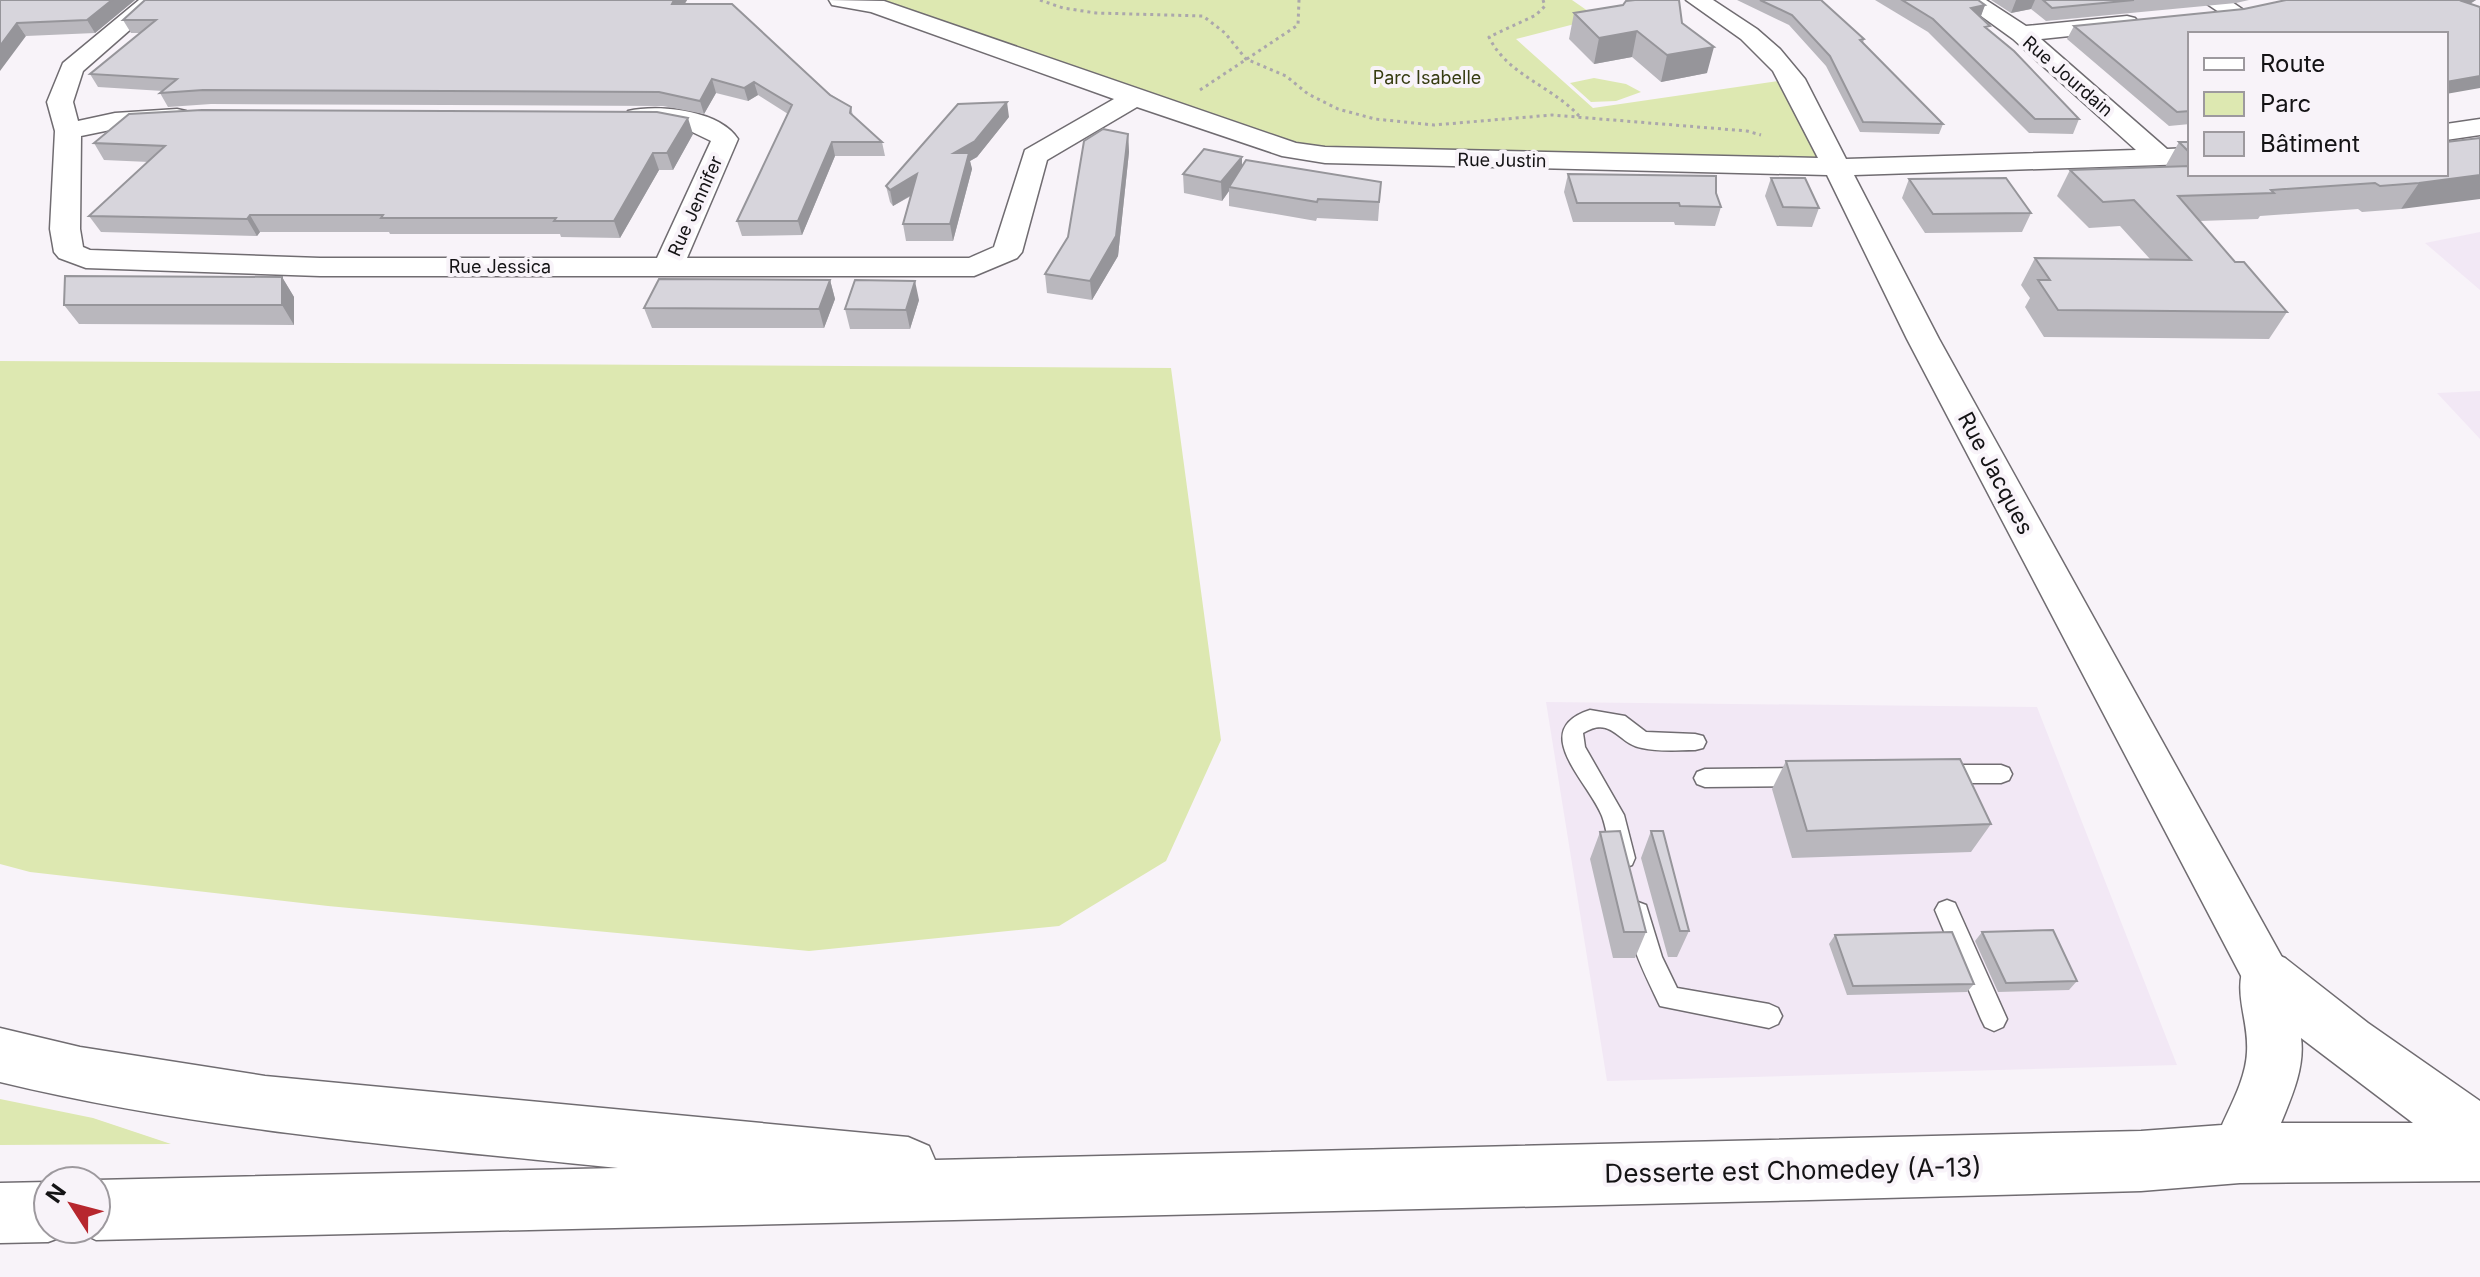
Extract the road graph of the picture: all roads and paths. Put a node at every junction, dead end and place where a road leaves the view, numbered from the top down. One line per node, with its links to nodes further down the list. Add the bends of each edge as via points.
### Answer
1 (153, 0): 21 (street, Rue Jessica, via 72,68 60,102)
2 (840, 0): 15 (street, Rue Justin, via 876,6)
3 (1040, 0): 14 (path, via 1096,13 1203,16)
4 (1299, 0): 14 (path, via 1298,25)
5 (1543, 0): 19 (path, via 1545,6 1536,15 1489,37 1493,49)
6 (1697, 0): 26 (street, Rue Jacques, via 1771,51 1792,79)
7 (1970, 0): 13 (street, Rue Jourdain)
8 (2212, 0): 10 (street)
9 (2265, 6): 10 (street)
10 (2236, 13): 11 (street)
11 (2190, 17)
12 (2144, 22): 13 (street)
13 (2021, 34): 25 (street, Rue Jourdain)
14 (1246, 59): 16 (path); 19 (path, via 1286,76 1338,109 1375,119 1434,125)
15 (1135, 97): 16 (street, Rue Justin); 27 (street, Rue Jessica, via 1035,156 1007,252 974,267)
16 (1171, 110): 26 (street, Rue Justin, via 1292,150 1325,155)
17 (197, 115): 21 (street, via 115,121)
18 (617, 116): 27 (street, Rue Jennifer, via 663,117 712,127 725,139)
19 (1580, 117): 23 (path)
20 (2480, 127): 22 (street)
21 (68, 131): 27 (street, Rue Jessica, via 65,229 69,252 86,259 320,267)
22 (2448, 132)
23 (1762, 136)
24 (2188, 156): 25 (street, Rue Justin)
25 (2162, 158): 26 (street, Rue Justin)
26 (1837, 167): 34 (street, Rue Jacques, via 1923,339)
27 (669, 265)
28 (1695, 742): 35 (lane, via 1642,740 1618,722 1590,718 1572,729 1574,748 1613,815 1650,957 1669,998)
29 (2001, 774): 30 (lane)
30 (1923, 775)
31 (1830, 776): 32 (lane)
32 (1705, 778)
33 (1947, 910): 36 (lane)
34 (2266, 975): 38 (main road, via 2348,1042); 40 (main road, via 2275,1053)
35 (1769, 1016)
36 (1994, 1019)
37 (0, 1055): 41 (main road, via 80,1074 265,1104)
38 (2480, 1136)
39 (2480, 1152): 40 (main road, Desserte est Chomedey (A-13))
40 (2240, 1153): 41 (main road, Desserte est Chomedey (A-13), via 2125,1162)
41 (1106, 1186): 42 (main road)
42 (112, 1210)
43 (32, 1212): 44 (main road)
44 (0, 1213)

